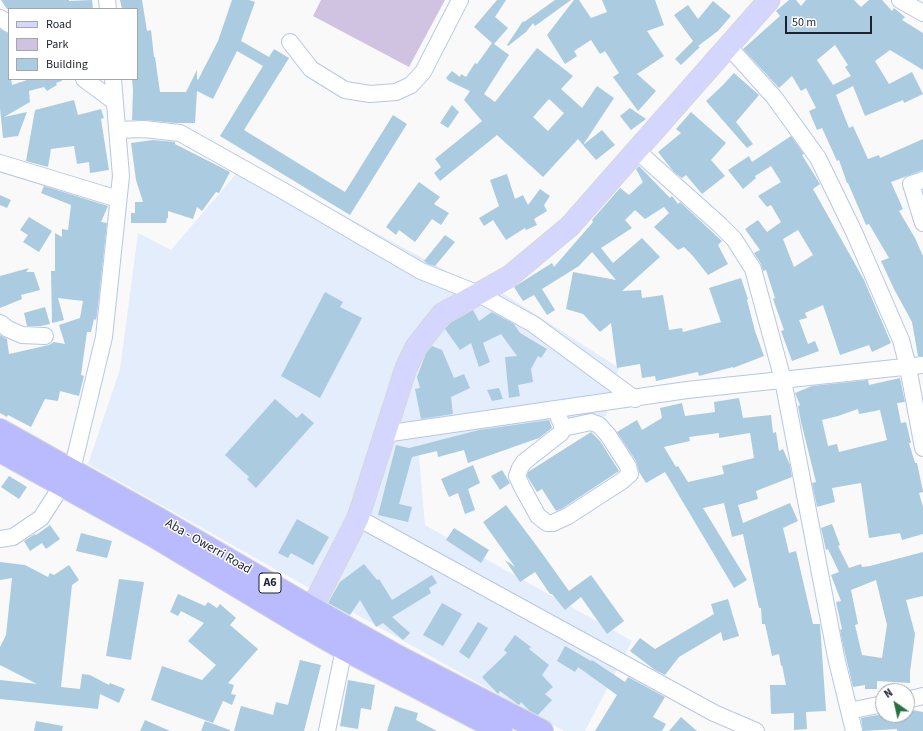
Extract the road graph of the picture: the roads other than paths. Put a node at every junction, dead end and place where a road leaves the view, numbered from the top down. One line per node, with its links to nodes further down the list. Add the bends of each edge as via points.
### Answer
1 (460, 0): 5 (street, via 423,72 412,85 396,92 370,94 345,90 311,69)
2 (769, 0): 6 (main road)
3 (900, 0): 4 (street)
4 (923, 13)
5 (290, 42)
6 (728, 46): 11 (main road); 19 (street, via 774,97 818,158 864,253 901,340)
7 (85, 80): 9 (street)
8 (113, 80): 9 (street)
9 (115, 102): 10 (street)
10 (117, 130): 14 (street, via 121,176); 16 (street, via 144,129 180,133 421,271)
11 (637, 151): 16 (main road, via 570,226 510,276); 20 (street, via 720,225 743,252 753,269)
12 (0, 163): 14 (street)
13 (923, 180): 15 (street, via 911,184)
14 (118, 199): 28 (street, via 104,337)
15 (923, 223)
16 (479, 294): 21 (street, via 533,324); 25 (main road, via 442,314 416,347 406,368)
17 (0, 323): 18 (street, via 22,335)
18 (45, 336)
19 (916, 366): 20 (street); 26 (street)
20 (783, 380): 21 (street, via 687,390); 34 (street, via 836,657)
21 (635, 399): 22 (street)
22 (556, 410): 23 (street); 25 (street)
23 (563, 428): 23 (street, via 561,433 524,462 518,476 538,516 547,523 568,516 630,474 628,466 608,435 598,425 591,422)
24 (0, 430): 28 (highway, Aba - Owerri Road / A6)
25 (384, 434): 29 (main road)
26 (923, 448)
27 (0, 451): 28 (highway, Aba - Owerri Road / A6)
28 (67, 478): 30 (street, via 41,518 13,537); 31 (highway, Aba - Owerri Road / A6, via 152,535)
29 (358, 518): 31 (main road); 38 (street, via 714,713)
30 (0, 539)
31 (307, 617): 32 (highway, Aba - Owerri Road / A6); 37 (highway, Aba - Owerri Road / A6, via 399,657)
32 (344, 649): 35 (street); 36 (highway, Aba - Owerri Road / A6)
33 (875, 706): 34 (street)
34 (849, 711): 39 (street)
35 (327, 731)
36 (501, 731)
37 (542, 731)
38 (756, 731)
39 (852, 731)

